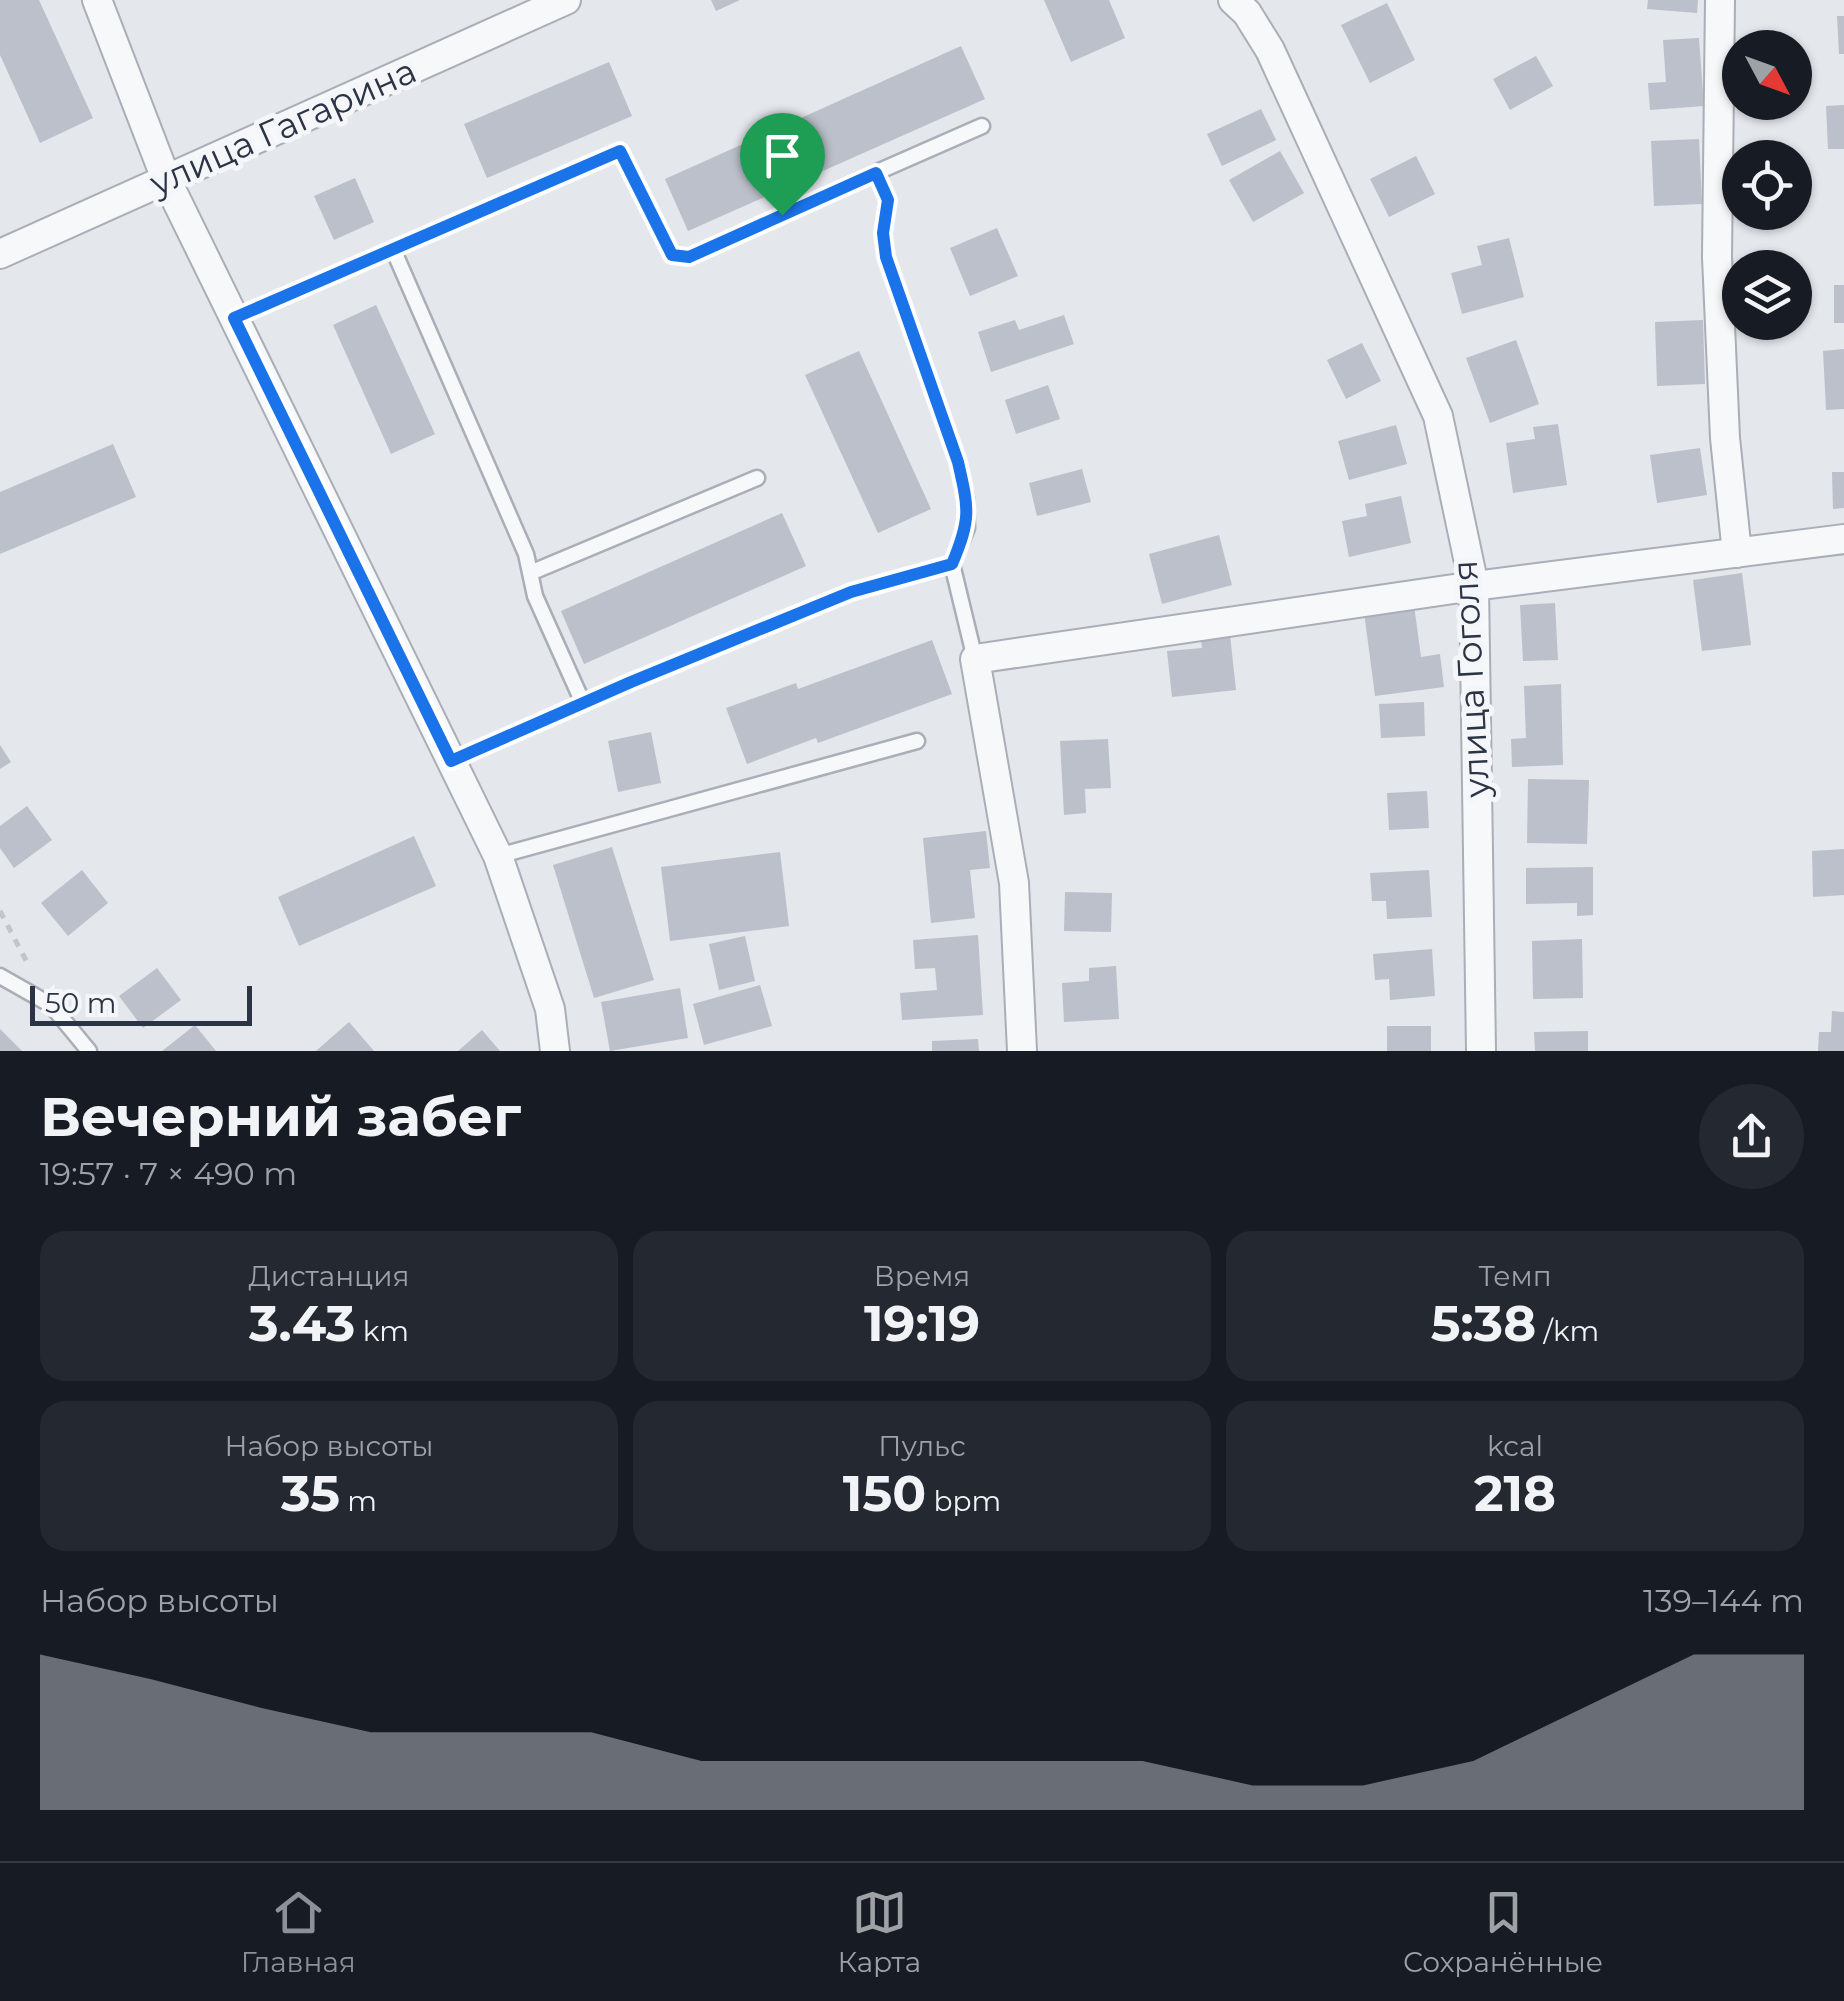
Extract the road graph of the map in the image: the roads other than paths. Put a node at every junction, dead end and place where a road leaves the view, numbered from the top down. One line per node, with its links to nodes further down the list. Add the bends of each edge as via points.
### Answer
1 (97, 0): 7 (street)
2 (566, 0): 7 (street, улица Гагарина)
3 (1233, 0): 16 (street, улица Гоголя, via 1270,50 1438,416)
4 (1720, 0): 13 (street, via 1717,258)
5 (982, 126): 6 (lane)
6 (876, 173): 8 (lane, via 689,257 672,255 620,151); 14 (lane, via 888,200 886,257 966,498 967,528)
7 (166, 179): 9 (street, улица Гагарина); 10 (street)
8 (393, 249): 10 (lane); 15 (lane)
9 (0, 254)
10 (234, 318): 20 (street)
11 (757, 478): 15 (lane)
12 (1844, 540): 13 (street)
13 (1737, 553): 16 (street)
14 (952, 564): 17 (lane); 18 (lane, via 851,592)
15 (530, 572): 18 (lane)
16 (1474, 586): 17 (street); 26 (street, улица Гоголя)
17 (975, 659): 25 (street, via 1014,883)
18 (582, 703): 20 (lane)
19 (917, 741): 21 (lane)
20 (451, 761): 21 (street)
21 (498, 856): 24 (street, via 550,1008)
22 (0, 976): 23 (lane, via 51,1005)
23 (89, 1051)
24 (556, 1051)
25 (1022, 1051)
26 (1481, 1051)

